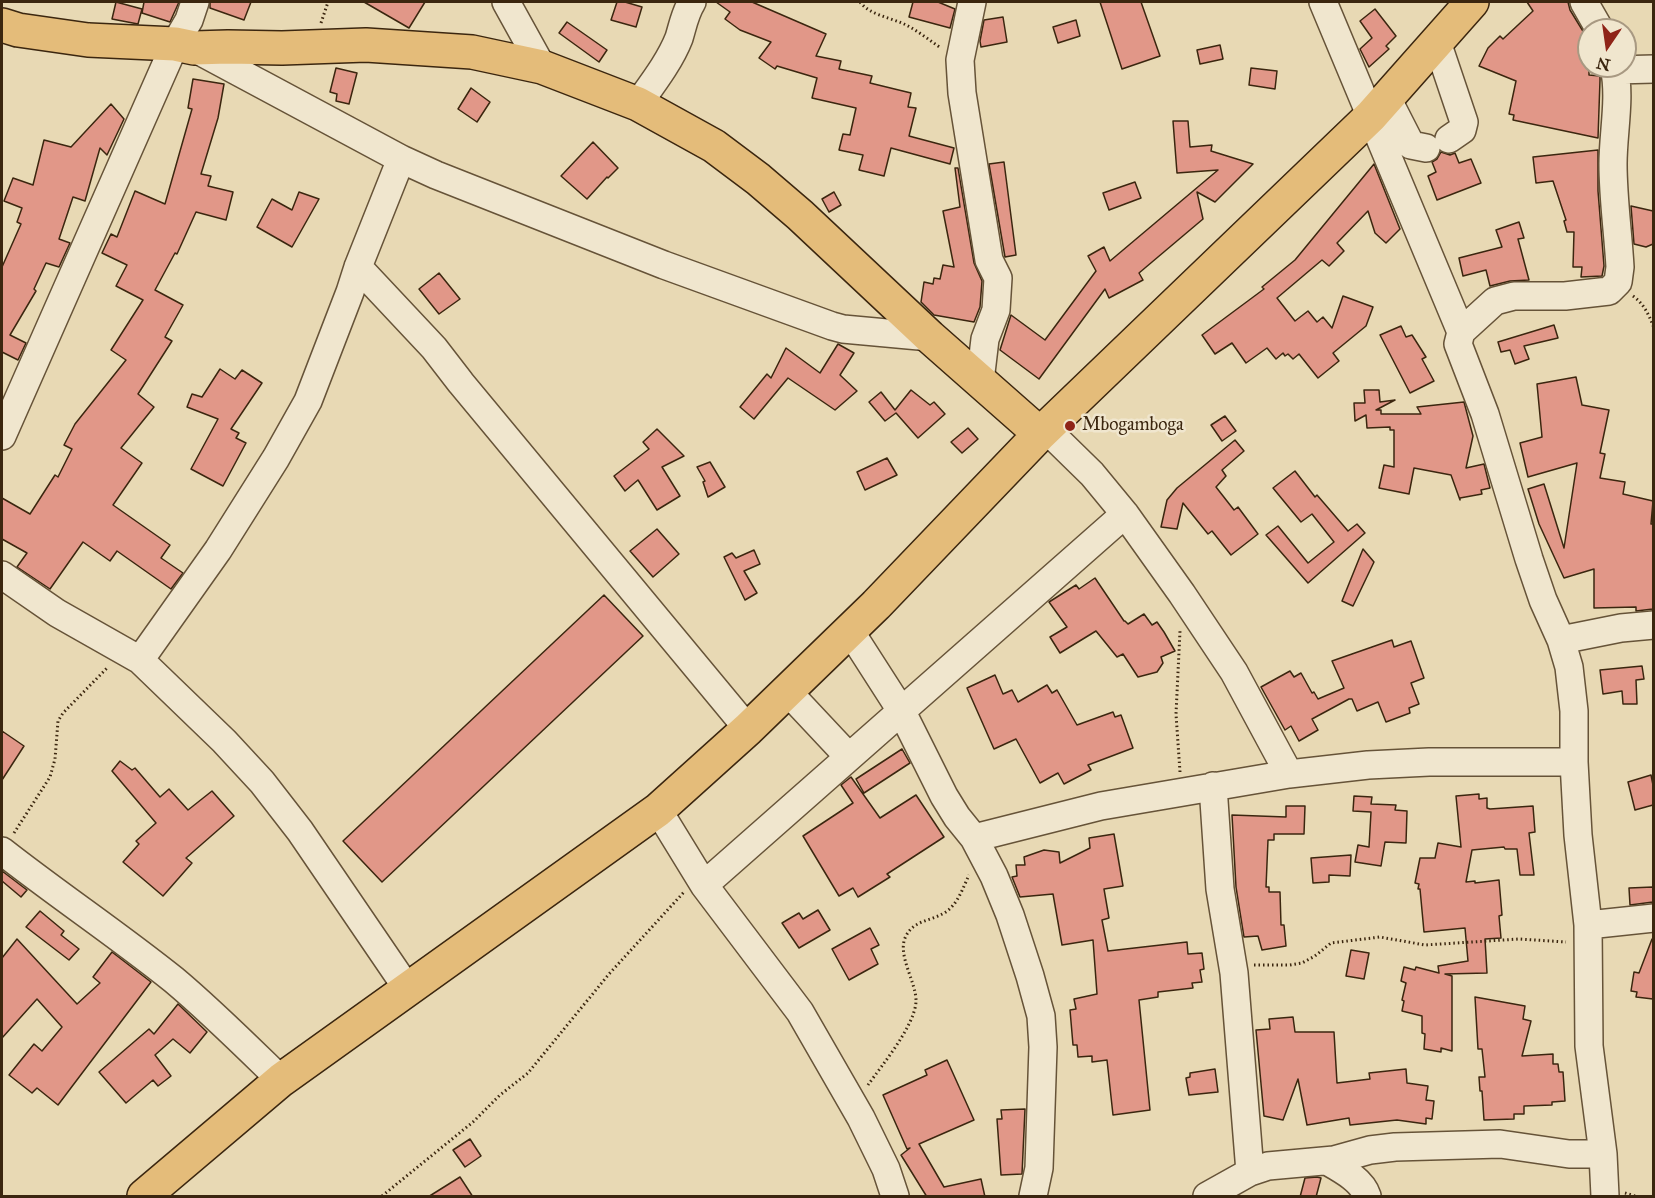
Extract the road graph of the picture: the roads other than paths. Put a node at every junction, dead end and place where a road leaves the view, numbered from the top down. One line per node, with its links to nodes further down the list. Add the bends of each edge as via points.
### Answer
1 (195, 2): 11 (street)
2 (506, 2): 12 (street)
3 (692, 2): 16 (street, via 669,56)
4 (972, 2): 22 (street, via 960,60 962,93 989,260 998,278 996,310 985,339)
5 (1323, 2): 17 (street)
6 (1472, 2): 10 (main road)
7 (1584, 2): 8 (street)
8 (1593, 18)
9 (2, 25): 11 (main road, via 88,40)
10 (1437, 42): 17 (main road); 17 (street, via 1464,122 1462,130 1438,143 1411,145)
11 (184, 46): 12 (main road, via 366,45 472,52); 18 (street); 24 (street)
12 (542, 67): 16 (main road)
13 (1637, 69): 14 (street)
14 (1653, 69)
15 (1616, 78): 20 (street, via 1613,184 1620,267 1616,285 1609,291 1565,296 1514,296 1495,302)
16 (638, 104): 21 (main road, via 714,146 758,178)
17 (1379, 107): 20 (street); 23 (main road)
18 (401, 159): 19 (street); 21 (street, via 653,260 832,326)
19 (358, 267): 30 (street, via 308,401 276,458 218,550); 33 (street, via 434,348)
20 (1461, 332): 29 (street, via 1458,344 1485,414 1536,580)
21 (930, 338): 22 (main road)
22 (980, 381): 23 (main road)
23 (1043, 431): 25 (street, via 1092,474); 28 (main road)
24 (2, 436)
25 (1125, 514): 32 (street); 36 (street, via 1234,672)
26 (2, 575): 30 (street, via 57,613)
27 (1653, 625): 29 (street)
28 (850, 631): 31 (main road); 32 (street)
29 (1561, 640): 35 (street, via 1569,667 1574,711)
30 (131, 654): 44 (street, via 262,782)
31 (787, 691): 33 (main road); 34 (street)
32 (902, 712): 34 (street); 39 (street, via 944,796)
33 (748, 729): 38 (main road)
34 (848, 756): 41 (street)
35 (1574, 762): 36 (street, via 1430,762); 43 (street)
36 (1289, 774): 37 (street)
37 (1213, 786): 39 (street, via 1101,806); 48 (street)
38 (658, 810): 41 (street); 44 (main road)
39 (977, 844): 51 (street, via 1010,915 1041,1016 1043,1084 1039,1168)
40 (4, 846): 45 (street, via 206,1008)
41 (701, 880): 50 (street, via 800,1012 857,1112)
42 (1653, 918): 43 (street)
43 (1588, 934): 46 (street, via 1589,1046)
44 (407, 988): 45 (main road)
45 (281, 1080): 49 (main road)
46 (1602, 1154): 47 (street, via 1569,1154 1500,1144 1443,1144 1370,1150); 54 (street)
47 (1327, 1161): 48 (street, via 1268,1166); 53 (street, via 1350,1175)
48 (1250, 1172): 52 (street)
49 (144, 1197)
50 (896, 1197)
51 (1033, 1197)
52 (1207, 1197)
53 (1367, 1197)
54 (1605, 1197)

